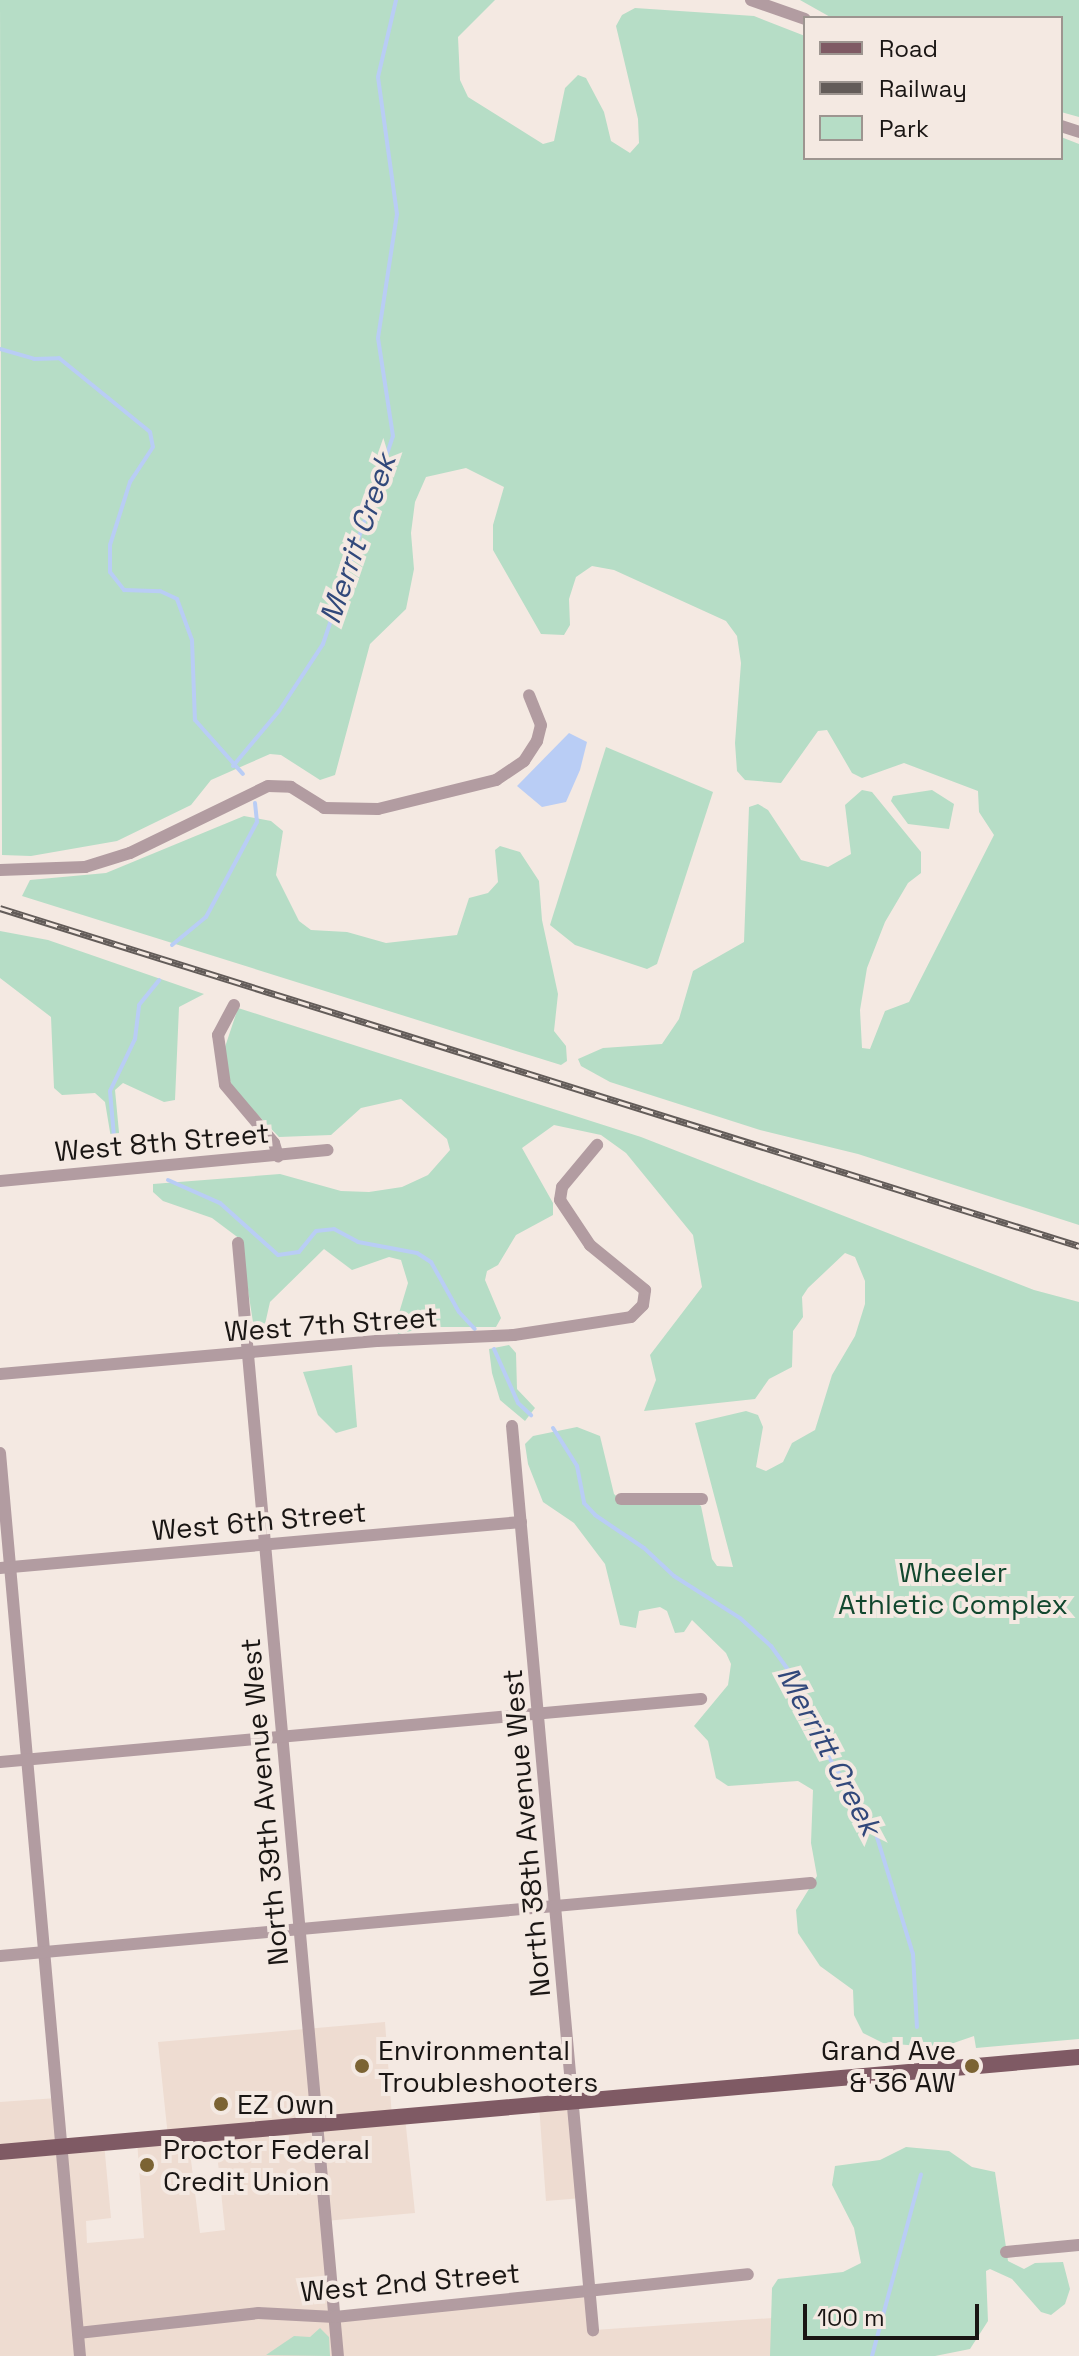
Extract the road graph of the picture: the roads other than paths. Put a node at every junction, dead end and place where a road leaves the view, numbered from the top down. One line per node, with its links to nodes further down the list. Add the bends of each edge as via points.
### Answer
1 (751, 0): 2 (street)
2 (803, 18)
3 (529, 695): 4 (street, via 541,725 537,741 518,767 496,780 378,809 324,808 291,787 268,786 130,853 85,867)
4 (0, 870)
5 (234, 1005): 8 (street, via 218,1035 225,1085 274,1143)
6 (597, 1145): 11 (street, West 7th Street, via 562,1187 563,1211 590,1245 645,1290 639,1310 624,1319 554,1325 514,1335)
7 (328, 1150): 8 (street, West 8th Street)
8 (278, 1156): 9 (street, West 8th Street)
9 (0, 1181)
10 (238, 1243): 11 (street, North 39th Avenue West)
11 (248, 1352): 12 (street, West 7th Street); 18 (street, North 39th Avenue West)
12 (0, 1374)
13 (512, 1426): 17 (street, North 38th Avenue West)
14 (0, 1453): 19 (street)
15 (621, 1499): 16 (street)
16 (702, 1499)
17 (521, 1522): 18 (street, West 6th Street); 21 (street, North 38th Avenue West)
18 (266, 1544): 19 (street, West 6th Street); 22 (street, North 39th Avenue West)
19 (5, 1568): 23 (street)
20 (701, 1699): 21 (street)
21 (538, 1713): 22 (street); 26 (street, North 38th Avenue West)
22 (284, 1736): 23 (street); 27 (street, North 39th Avenue West)
23 (26, 1760): 24 (street); 28 (street)
24 (0, 1762)
25 (811, 1883): 26 (street)
26 (556, 1905): 27 (street); 31 (street, North 38th Avenue West)
27 (300, 1929): 28 (street); 32 (street, North 39th Avenue West)
28 (44, 1951): 29 (street); 33 (street)
29 (0, 1956)
30 (1079, 2057): 31 (main road)
31 (575, 2101): 32 (main road); 38 (street, North 38th Avenue West)
32 (316, 2125): 33 (main road); 39 (street, North 39th Avenue West)
33 (61, 2147): 34 (main road); 41 (street)
34 (0, 2152)
35 (1079, 2245): 36 (street)
36 (1006, 2252)
37 (748, 2274): 38 (street, West 2nd Street)
38 (590, 2288): 39 (street, West 2nd Street); 40 (street, North 38th Avenue West)
39 (335, 2317): 41 (street, West 2nd Street, via 258,2313); 43 (street, North 39th Avenue West)
40 (593, 2330)
41 (78, 2333): 42 (street)
42 (80, 2356)
43 (338, 2356)

